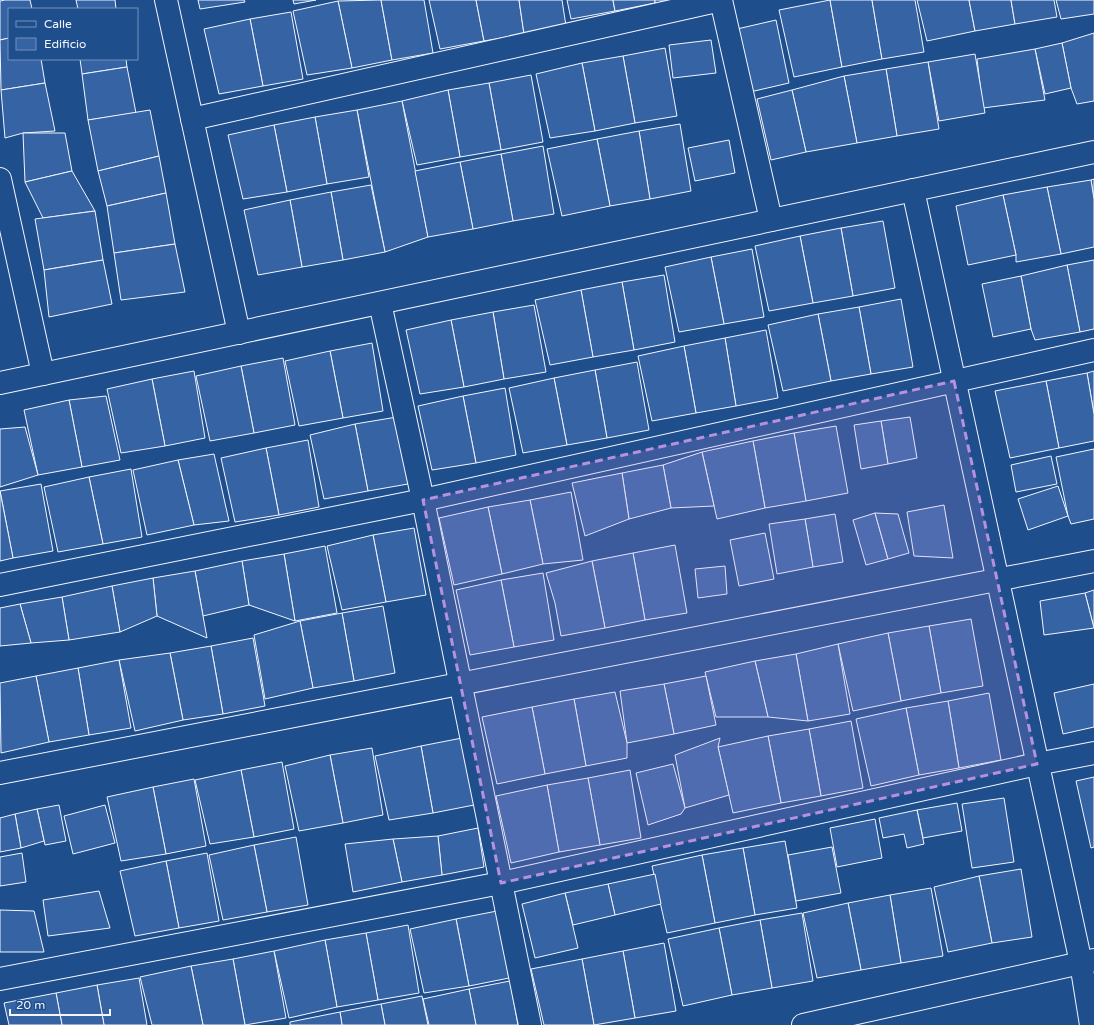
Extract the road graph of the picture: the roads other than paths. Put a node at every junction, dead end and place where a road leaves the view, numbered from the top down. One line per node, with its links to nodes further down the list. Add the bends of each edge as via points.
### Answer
1 (166, 0): 3 (street)
2 (721, 0): 3 (street); 7 (street)
3 (192, 119): 9 (street)
4 (1094, 152): 6 (street)
5 (0, 179): 11 (street)
6 (913, 190): 7 (street); 12 (street)
7 (771, 220): 8 (street)
8 (380, 303): 9 (street); 14 (street)
9 (239, 333): 11 (street)
10 (1094, 350): 12 (street)
11 (43, 374): 13 (street)
12 (954, 381): 14 (street); 16 (street)
13 (0, 383)
14 (423, 500): 17 (street); 18 (street)
15 (1094, 561): 16 (street)
16 (998, 580): 18 (street); 20 (street)
17 (0, 585)
18 (461, 684): 21 (street); 22 (street)
19 (1094, 754): 20 (street)
20 (1037, 764): 22 (street); 23 (street)
21 (0, 773)
22 (501, 883): 24 (street); 25 (street)
23 (1087, 961): 26 (street); 27 (street)
24 (0, 979)
25 (530, 1025)
26 (803, 1025)
27 (1091, 1025)

